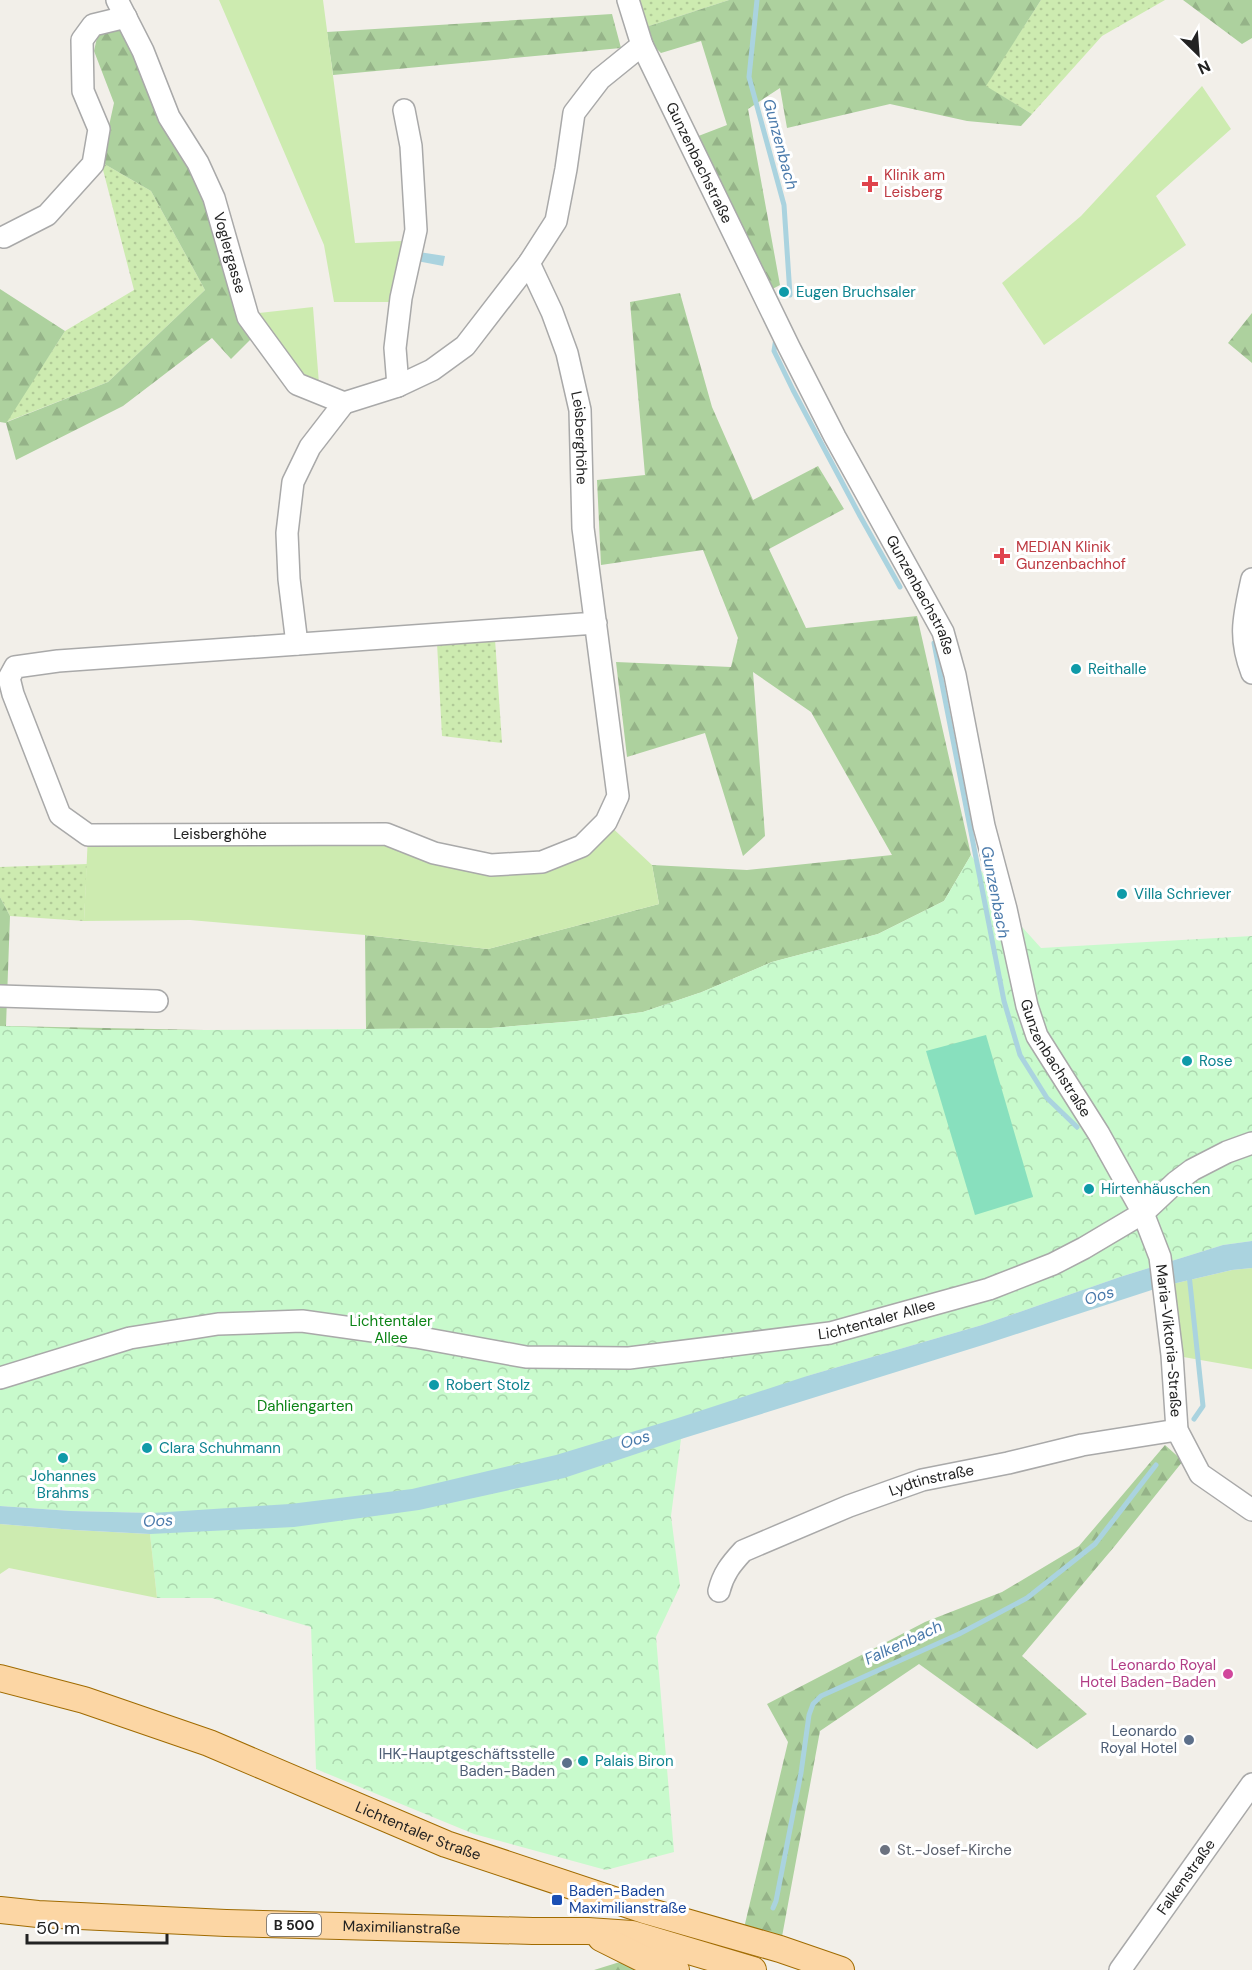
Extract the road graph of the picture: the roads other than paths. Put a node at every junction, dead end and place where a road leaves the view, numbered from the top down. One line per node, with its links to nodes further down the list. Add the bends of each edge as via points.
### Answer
1 (628, 0): 3 (street, Gunzenbachstraße)
2 (122, 9): 5 (street, Voglergasse, via 93,25 82,40 83,91 99,129 93,164 46,215); 8 (street, Voglergasse, via 169,117 198,163 214,198 248,317 297,384)
3 (642, 45): 6 (street, via 600,80 574,113 555,221); 16 (street, Gunzenbachstraße, via 797,364 943,632 984,826 1037,1036)
4 (404, 110): 7 (street, via 411,146 416,230 395,348)
5 (4, 237)
6 (529, 263): 7 (street, via 465,346); 10 (street, Leisberghöhe, via 567,353 580,410 583,528)
7 (398, 386): 8 (street)
8 (344, 403): 11 (street, via 310,447 293,482 287,533)
9 (1252, 579): 12 (street, via 1243,620 1245,654)
10 (596, 623): 11 (street, Leisberghöhe); 11 (street, Leisberghöhe, via 618,796 606,822 582,846 542,862 491,865 434,853 386,834 88,835 60,815 13,694 11,665)
11 (297, 644)
12 (1252, 673)
13 (0, 996): 14 (street)
14 (157, 1001)
15 (1252, 1143): 16 (street, Lichtentaler Allee, via 1192,1170)
16 (1143, 1213): 17 (street, Lichtentaler Allee, via 1084,1248 1022,1277 830,1333 629,1358 526,1357 302,1321 218,1324 130,1338); 18 (street, Maria-Viktoria-Straße, via 1160,1257)
17 (0, 1378)
18 (1177, 1430): 19 (street, Maria-Viktoria-Straße, via 1200,1474); 20 (street, Lydtinstraße, via 1082,1445 922,1480 743,1551 723,1577)
19 (1252, 1510)
20 (719, 1591)
21 (5, 1679): 27 (main road, Lichtentaler Straße, via 84,1700 209,1743 446,1844)
22 (1252, 1784): 28 (street, Falkenstraße)
23 (0, 1910): 24 (main road, Maximilianstraße / B 500, via 226,1923)
24 (588, 1931): 25 (main road, Maximilianstraße, via 649,1962); 26 (main road, Maximilianstraße / B 500, via 632,1935)
25 (676, 1970)
26 (753, 1970)
27 (841, 1970)
28 (1120, 1970)

